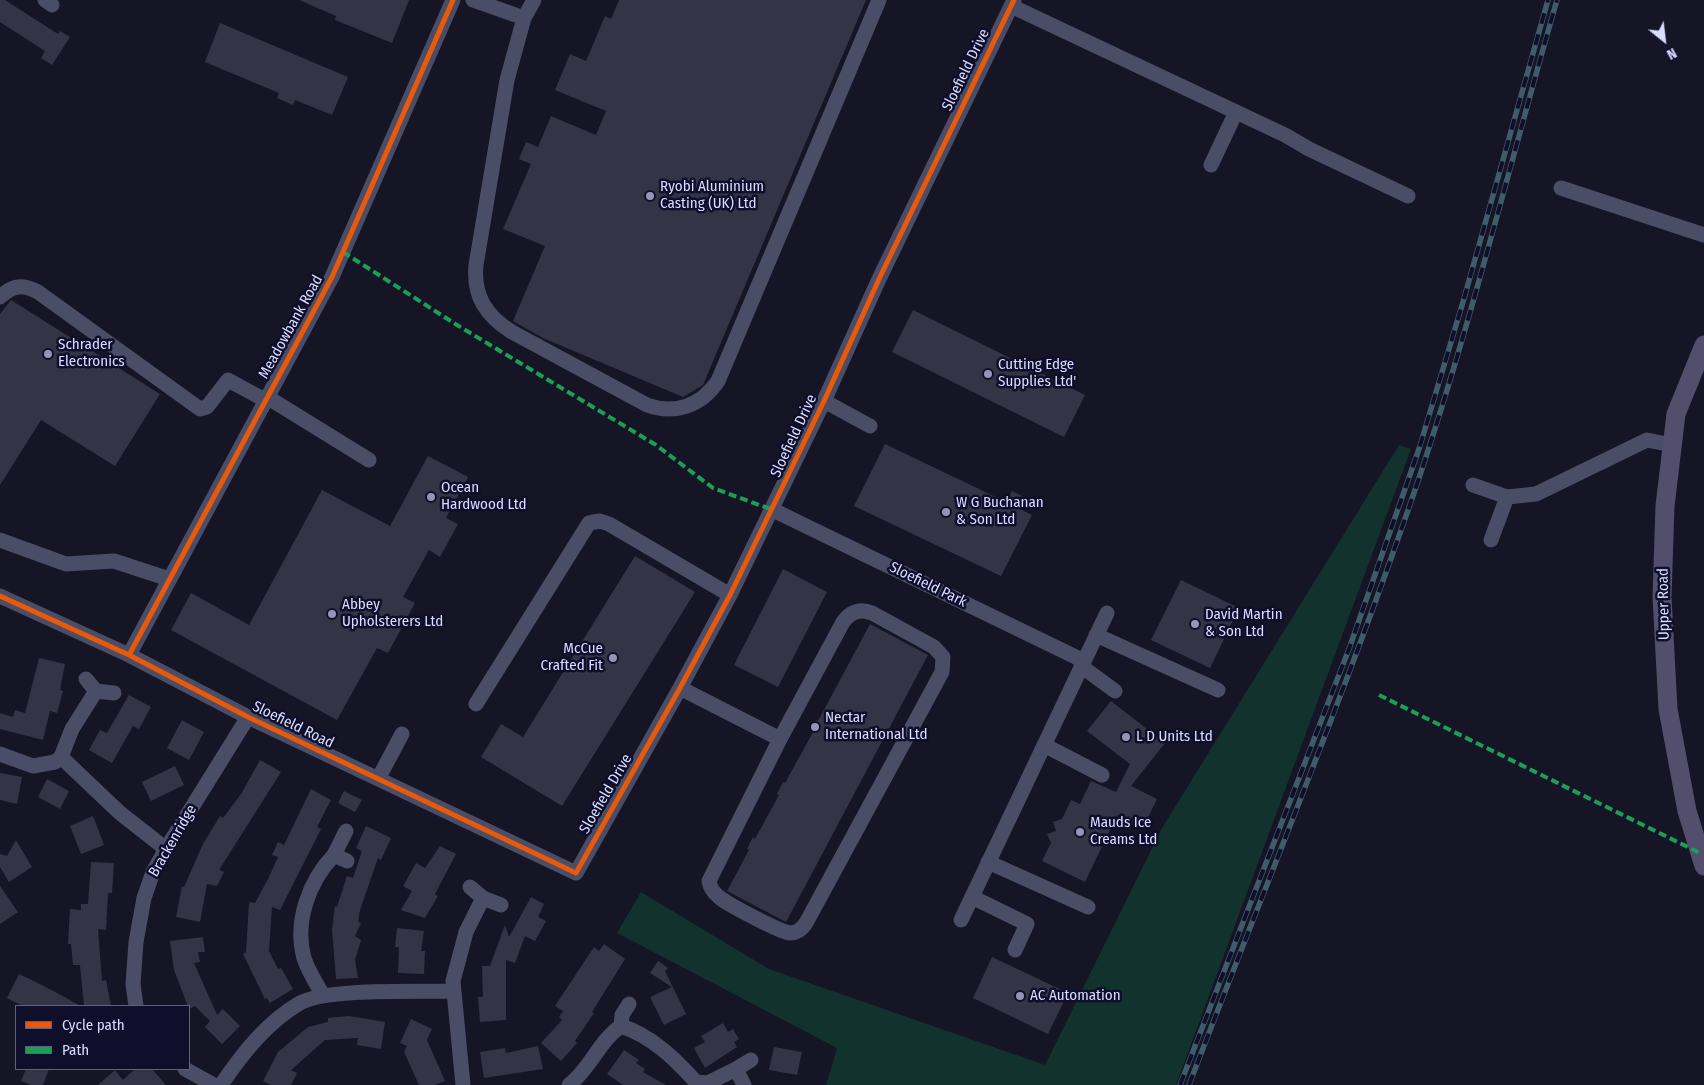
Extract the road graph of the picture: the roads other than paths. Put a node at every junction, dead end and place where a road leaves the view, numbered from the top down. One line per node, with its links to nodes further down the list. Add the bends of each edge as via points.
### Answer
1 (453, 0): 14 (street, Meadowbank Road, via 332,277)
2 (473, 0): 6 (street)
3 (534, 0): 6 (street)
4 (880, 0): 6 (street, via 722,374 704,397 674,410 647,405 512,332 495,320 479,299 476,265 507,80)
5 (1012, 3): 7 (street); 15 (street, Sloefield Drive, via 883,270)
6 (524, 18)
7 (1236, 112): 8 (street); 10 (street)
8 (1211, 165)
9 (1561, 188): 11 (street)
10 (1408, 196)
11 (1704, 235)
12 (0, 297): 14 (street, via 14,287 22,286 38,292 200,409 206,407 228,380)
13 (1704, 345): 17 (main road, Upper Road, via 1676,414)
14 (266, 398): 18 (street); 24 (street, Meadowbank Road)
15 (824, 402): 16 (street); 21 (street, Sloefield Drive)
16 (870, 426)
17 (1672, 445): 20 (street, via 1647,440 1536,494); 47 (main road, Upper Road, via 1665,506 1662,597 1668,709 1687,811)
18 (369, 460)
19 (1473, 485): 20 (street)
20 (1507, 497): 23 (street)
21 (773, 510): 25 (street, Sloefield Drive); 30 (street, Sloefield Park)
22 (0, 540): 24 (street, via 66,564 114,561)
23 (1491, 540)
24 (169, 579): 29 (street, Meadowbank Road)
25 (730, 595): 31 (street, Sloefield Drive); 35 (street, via 609,524 600,521 589,523)
26 (0, 596): 29 (street, Sloefield Road)
27 (1107, 613): 28 (street)
28 (1096, 635): 30 (street); 32 (street)
29 (129, 655): 36 (street, Sloefield Road)
30 (1082, 664): 33 (street, Sloefield Park); 39 (street)
31 (680, 688): 38 (street); 48 (street, Sloefield Drive)
32 (1218, 690)
33 (1115, 691)
34 (114, 693): 41 (street, via 91,685)
35 (476, 704)
36 (248, 717): 43 (street, Sloefield Road); 45 (street, Brackenridge)
37 (402, 734): 43 (street)
38 (780, 739): 38 (street, via 843,622 854,612 872,613 934,647 943,657 942,672 806,923 792,933 780,930 720,898 709,881)
39 (1044, 745): 42 (street); 46 (street)
40 (0, 754): 41 (street, via 33,766 48,765)
41 (61, 757): 45 (street, via 120,813)
42 (1102, 775)
43 (378, 779): 48 (street, Sloefield Road)
44 (346, 830): 57 (street, via 340,858 322,868 309,893 302,922 304,960)
45 (166, 848): 59 (street, Brackenridge, via 144,898 139,920 133,984)
46 (988, 862): 50 (street); 53 (street)
47 (1704, 866)
48 (576, 873)
49 (470, 888): 51 (street)
50 (972, 897): 54 (street); 55 (street, via 1027,924)
51 (484, 898): 52 (street); 56 (street, via 460,951)
52 (500, 904)
53 (1088, 907)
54 (961, 920)
55 (1015, 950)
56 (452, 991): 57 (street); 66 (street)
57 (323, 995): 65 (street, via 301,1003 263,1032)
58 (629, 1004): 60 (street, via 622,1015)
59 (136, 1005)
60 (621, 1026): 63 (street, via 662,1049 696,1082 708,1083); 67 (street)
61 (751, 1060): 63 (street)
62 (188, 1070): 64 (street)
63 (736, 1070): 68 (street)
64 (214, 1085)
65 (221, 1085)
66 (463, 1085)
67 (569, 1085)
68 (744, 1085)

